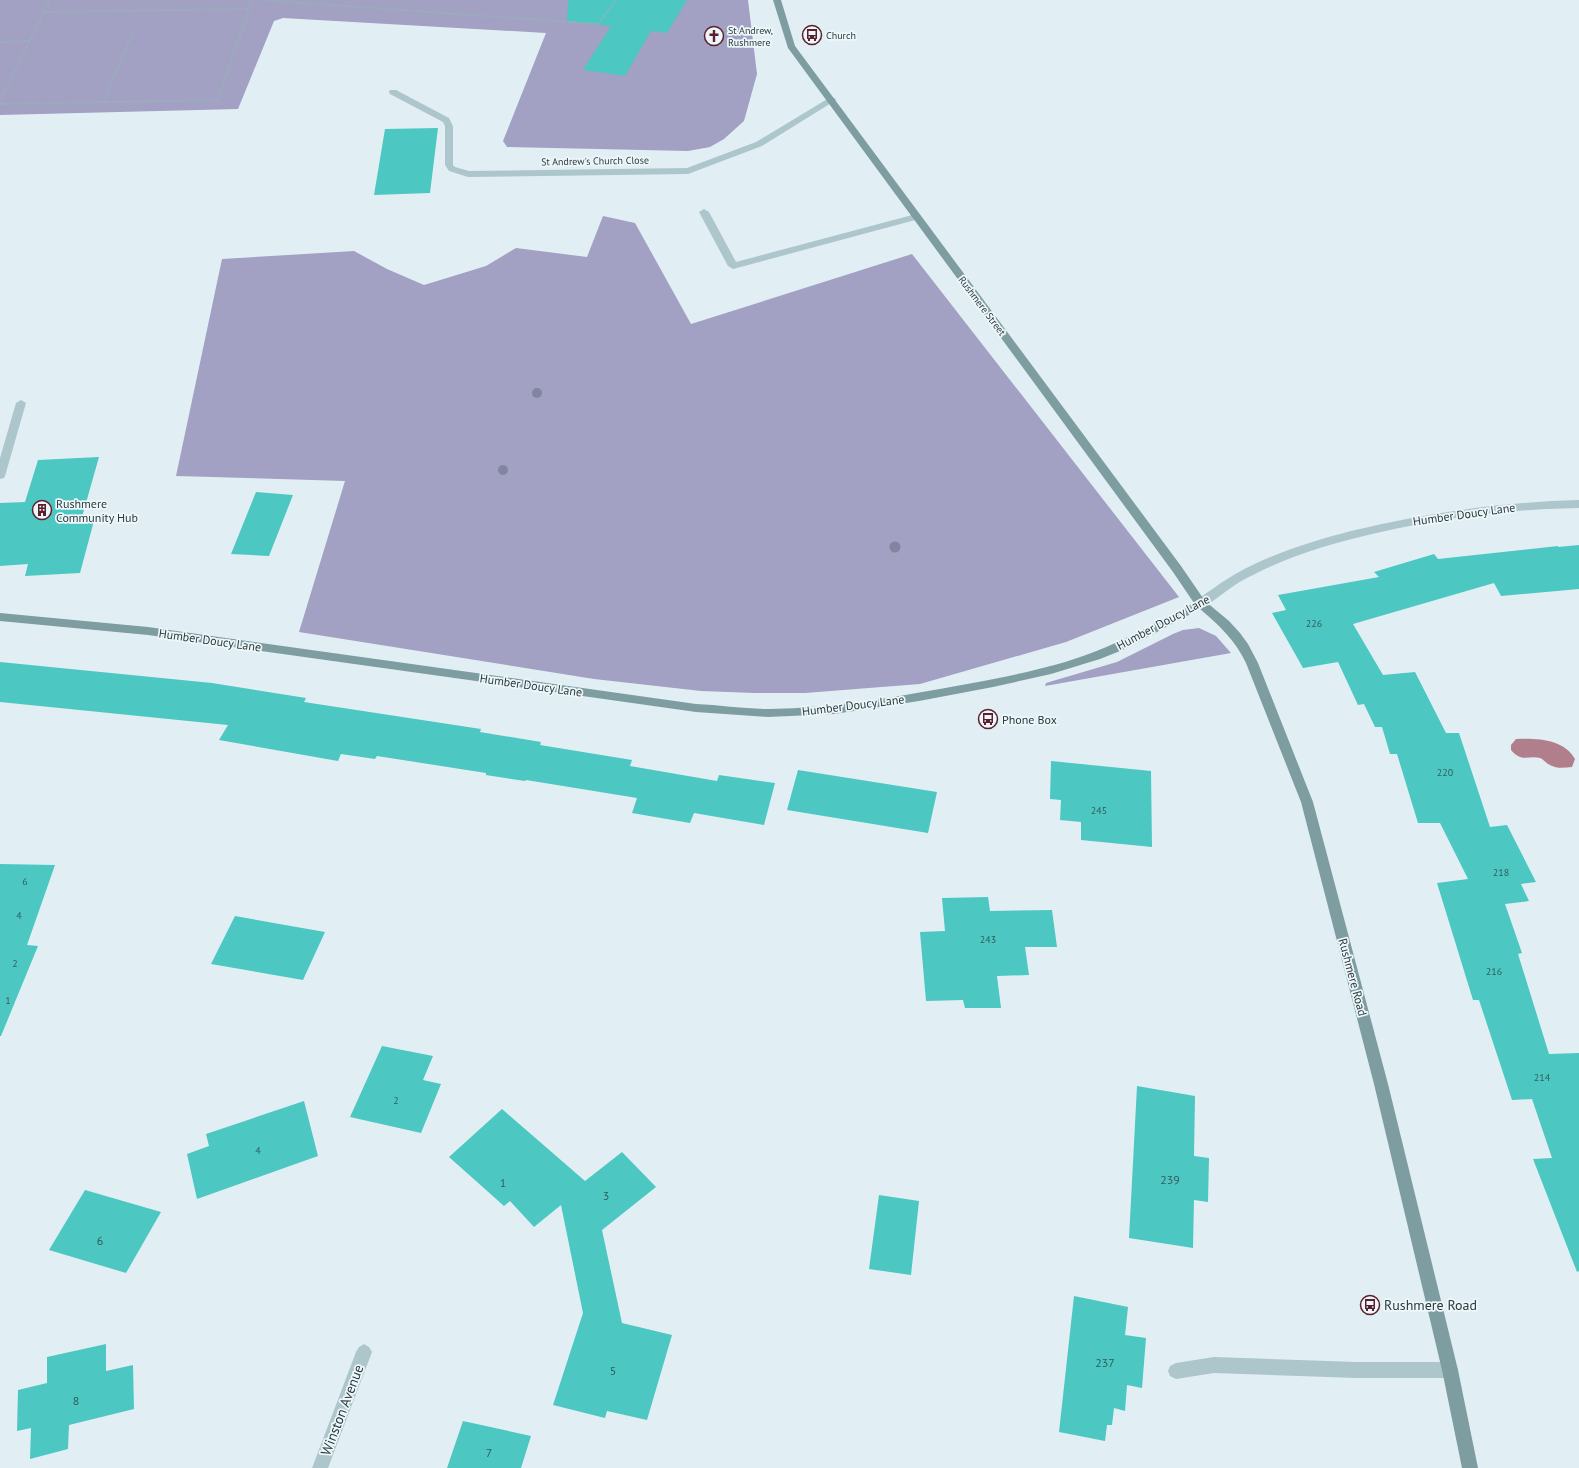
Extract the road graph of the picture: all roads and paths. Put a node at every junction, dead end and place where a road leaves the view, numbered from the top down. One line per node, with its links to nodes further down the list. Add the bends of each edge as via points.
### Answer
1 (50, 0): 7 (path)
2 (252, 0): 6 (path)
3 (260, 0): 4 (path, via 598,24)
4 (616, 0)
5 (777, 0): 12 (street, Rushmere Street, via 791,46)
6 (249, 9): 7 (path); 13 (path, via 218,100)
7 (43, 12): 9 (path)
8 (133, 32): 13 (path)
9 (30, 41): 10 (path); 14 (path)
10 (0, 42)
11 (393, 92): 12 (street, St Andrew's Church Close, via 446,120 449,126 449,165 452,169 468,174 688,171 759,144)
12 (832, 100): 16 (street, Rushmere Street)
13 (104, 102): 14 (path)
14 (0, 103)
15 (704, 212): 16 (street, via 733,266)
16 (916, 217): 20 (street, Rushmere Street)
17 (21, 403): 18 (street)
18 (0, 476)
19 (1579, 504): 20 (street, Humber Doucy Lane, via 1483,509 1435,516 1343,537 1286,555 1256,568)
20 (1201, 604): 21 (street, Humber Doucy Lane, via 1122,646 1051,670 993,684 834,710 768,713 696,708 148,631); 23 (street, Rushmere Road, via 1225,624 1244,647 1306,802 1381,1084)
21 (0, 617)
22 (364, 1352): 25 (street, Winston Avenue)
23 (1450, 1370): 24 (street, via 1214,1365); 26 (street, Rushmere Road)
24 (1176, 1371)
25 (320, 1468)
26 (1470, 1468)

